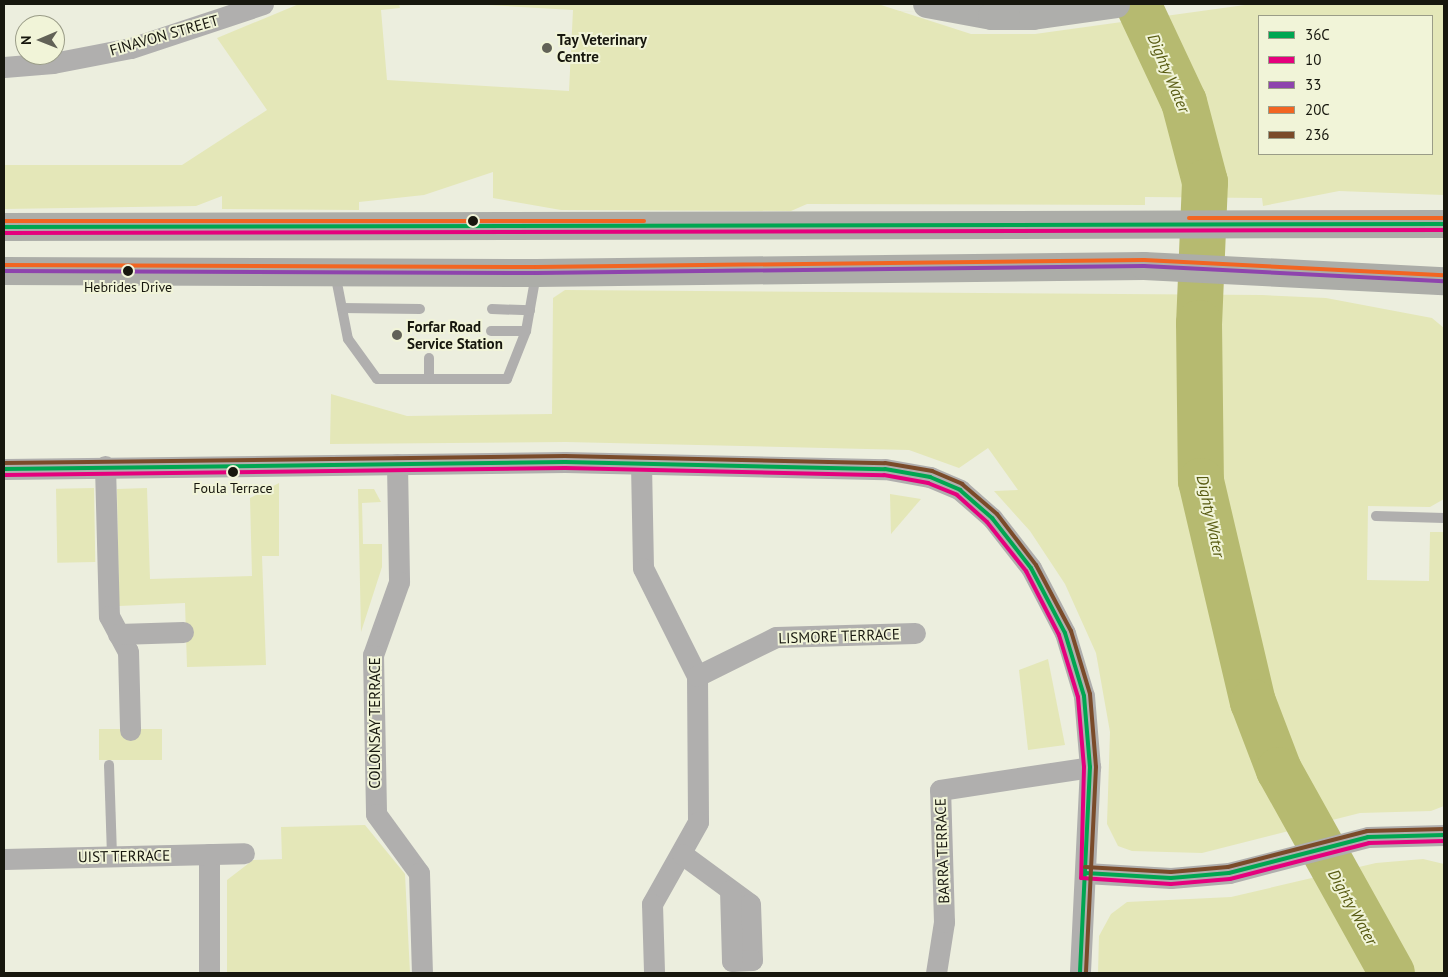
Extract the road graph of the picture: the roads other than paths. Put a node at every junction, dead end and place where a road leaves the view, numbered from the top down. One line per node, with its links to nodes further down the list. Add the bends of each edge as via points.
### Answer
1 (264, 4): 4 (street, FINAVON STREET, via 131,48 53,63)
2 (928, 4): 3 (street, via 992,16 1032,16)
3 (1107, 5)
4 (4, 66)
5 (1444, 207): 7 (highway)
6 (1444, 224): 7 (highway)
7 (1371, 225): 8 (highway)
8 (4, 227)
9 (4, 271): 10 (highway)
10 (335, 273): 11 (highway); 15 (lane)
11 (536, 273): 12 (highway, via 1144,266 1262,268); 18 (lane)
12 (1364, 275): 13 (highway); 14 (highway)
13 (1444, 281)
14 (1444, 299)
15 (342, 308): 16 (lane); 22 (lane, via 348,339 377,379)
16 (420, 309)
17 (492, 309): 18 (lane)
18 (530, 310): 20 (lane)
19 (491, 331): 20 (lane)
20 (526, 331): 22 (lane, via 506,379)
21 (429, 358): 22 (lane)
22 (429, 379)
23 (398, 464): 24 (street); 25 (street); 45 (street, COLONSAY TERRACE, via 399,582 373,655 376,814 419,873)
24 (641, 464): 32 (street, via 643,568); 35 (street, via 885,469 930,477 960,490 992,518 1031,568 1065,633 1084,696)
25 (105, 466): 26 (street); 31 (street, via 109,616)
26 (4, 468)
27 (1376, 516): 28 (lane)
28 (1444, 518)
29 (183, 632): 31 (street)
30 (915, 633): 32 (street, LISMORE TERRACE, via 776,636)
31 (118, 634): 33 (street, via 128,651)
32 (697, 676): 39 (street, via 700,802 694,833)
33 (130, 730)
34 (109, 765): 40 (lane)
35 (1090, 767): 42 (street); 47 (street, BARRA TERRACE, via 940,790 944,922)
36 (1444, 835): 42 (street, via 1368,837 1229,873 1171,878)
37 (244, 853): 38 (street, UIST TERRACE)
38 (209, 854): 40 (street, UIST TERRACE); 44 (street)
39 (682, 854): 43 (street); 46 (street, via 661,881 652,904)
40 (112, 856): 41 (street, UIST TERRACE)
41 (4, 859)
42 (1085, 873): 48 (street)
43 (730, 890)
44 (209, 973)
45 (422, 973)
46 (654, 973)
47 (936, 973)
48 (1080, 973)

